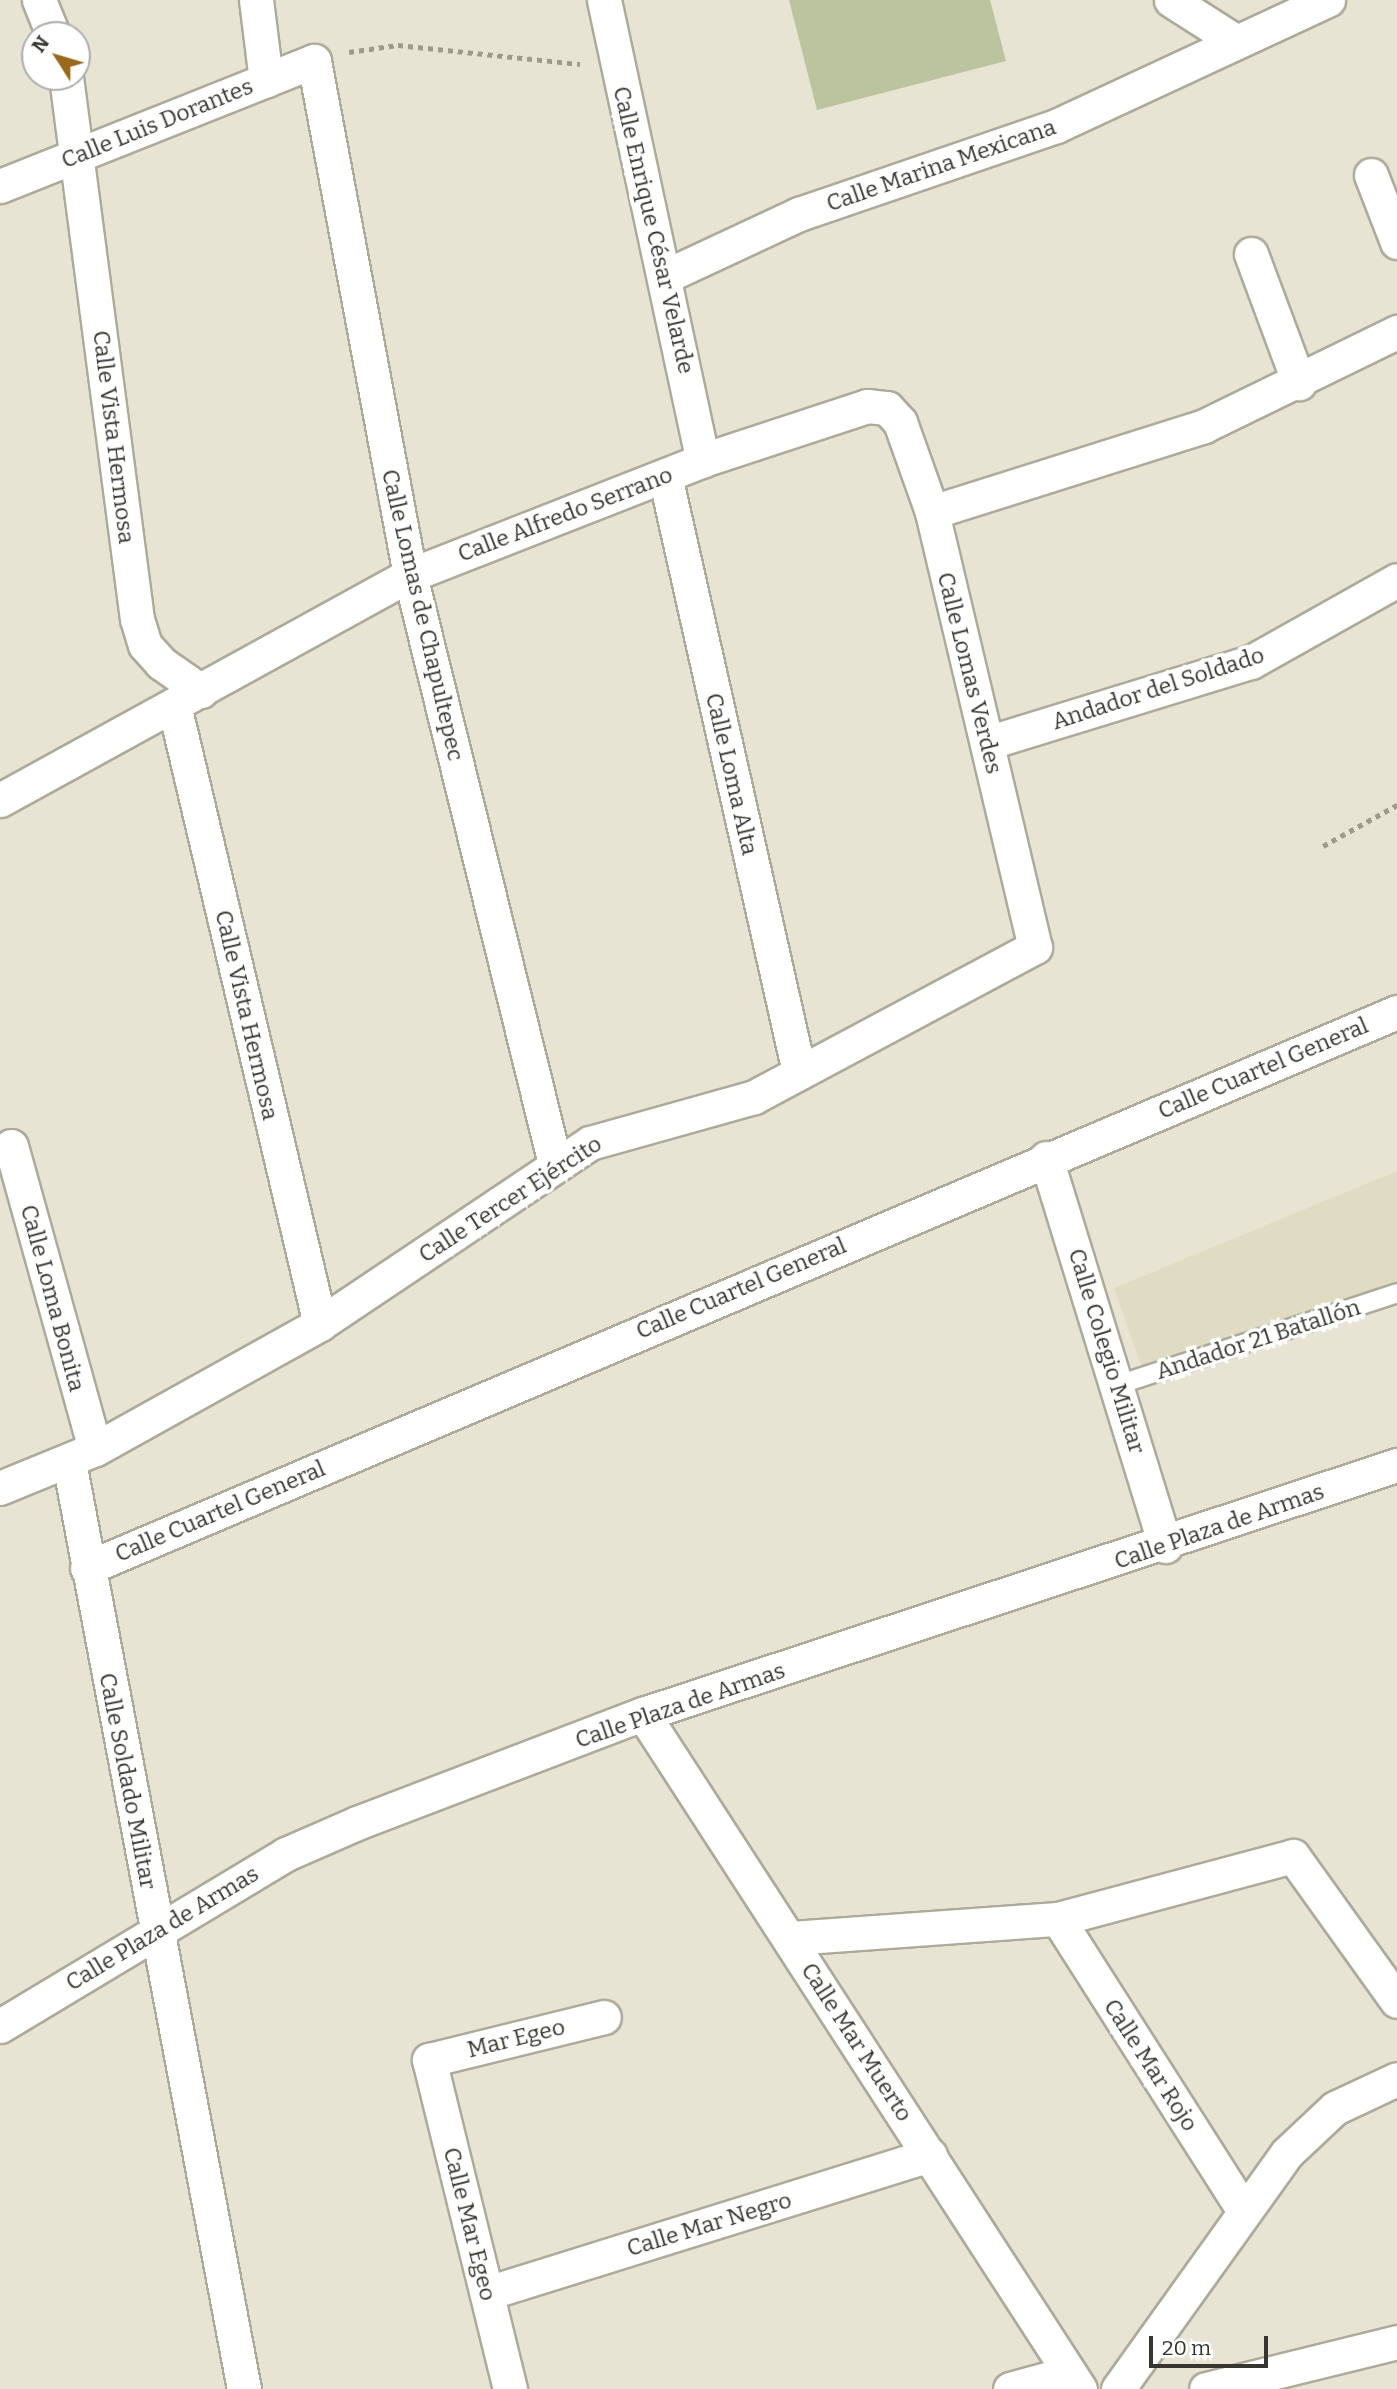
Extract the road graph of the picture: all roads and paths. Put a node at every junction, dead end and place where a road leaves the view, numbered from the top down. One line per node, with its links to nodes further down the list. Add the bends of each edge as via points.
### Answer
1 (39, 0): 6 (street)
2 (256, 0): 10 (street)
3 (604, 0): 9 (street, Calle Enrique César Velarde)
4 (1171, 0): 7 (street)
5 (1328, 0): 7 (street, Calle Marina Mexicana)
6 (47, 21)
7 (1235, 41): 17 (street, Calle Marina Mexicana, via 1056,126 799,214)
8 (314, 61): 9 (path, via 398,45); 10 (street, Calle Luis Dorantes); 24 (street, Calle Lomas de Chapultepec)
9 (617, 67): 17 (street, Calle Enrique César Velarde)
10 (266, 80): 12 (street, Calle Luis Dorantes)
11 (68, 91): 12 (street, Calle Vista Hermosa)
12 (78, 155): 14 (street, Calle Luis Dorantes); 26 (street, Calle Vista Hermosa, via 137,619 145,645)
13 (1371, 175): 15 (street)
14 (0, 186)
15 (1397, 242)
16 (1251, 254): 19 (street)
17 (668, 275): 21 (street, Calle Enrique César Velarde)
18 (1397, 332): 19 (street)
19 (1299, 383): 23 (street, via 1154,444)
20 (887, 408): 21 (street, Calle Alfredo Serrano, via 867,406); 23 (street, Calle Lomas Verdes, via 900,422)
21 (703, 460): 22 (street, Calle Alfredo Serrano)
22 (664, 475): 24 (street, Calle Alfredo Serrano); 33 (street, Calle Loma Alta)
23 (932, 512): 27 (street, Calle Lomas Verdes)
24 (410, 575): 26 (street, Calle Alfredo Serrano); 36 (street, Calle Lomas de Chapultepec)
25 (1397, 580): 27 (street, Andador del Soldado, via 1251,662)
26 (188, 698): 28 (street, Calle Alfredo Serrano); 38 (street, Calle Vista Hermosa)
27 (988, 743): 31 (street, Calle Lomas Verdes)
28 (0, 800)
29 (1397, 805): 30 (path)
30 (1323, 846)
31 (1035, 947): 33 (street, Calle Tercer Ejército)
32 (1397, 1012): 35 (street, Calle Cuartel General)
33 (799, 1072): 36 (street, Calle Tercer Ejército, via 719,1111 632,1127)
34 (11, 1146): 40 (street, Calle Loma Bonita)
35 (1046, 1158): 39 (street, Calle Colegio Militar); 44 (street, Calle Cuartel General)
36 (555, 1164): 38 (street, Calle Tercer Ejército)
37 (1397, 1293): 39 (lane, Andador 21 Batallón)
38 (320, 1324): 40 (street, Calle Tercer Ejército)
39 (1118, 1385): 43 (street, Calle Colegio Militar)
40 (82, 1456): 42 (street, Calle Tercer Ejército); 44 (street, Calle Soldado Militar)
41 (1395, 1473): 43 (street, Calle Plaza de Armas)
42 (0, 1488)
43 (1165, 1546): 45 (street, Calle Plaza de Armas)
44 (87, 1568): 47 (street, Calle Soldado Militar)
45 (643, 1714): 47 (street, Calle Plaza de Armas, via 286,1854); 48 (street, Calle Mar Muerto)
46 (1058, 1919): 48 (street); 49 (street, via 1293,1856); 55 (street, Calle Mar Rojo)
47 (157, 1933): 51 (street, Calle Plaza de Armas); 59 (street, Calle Soldado Militar)
48 (790, 1938): 54 (street, Calle Mar Muerto)
49 (1397, 2001)
50 (604, 2017): 52 (street, Mar Egeo)
51 (0, 2026)
52 (429, 2060): 56 (street, Calle Mar Egeo)
53 (1397, 2078): 55 (street, via 1335,2108 1287,2153)
54 (930, 2155): 56 (street, Calle Mar Negro); 58 (street, Calle Mar Muerto)
55 (1244, 2211): 62 (street)
56 (487, 2293): 60 (street, Calle Mar Egeo)
57 (1397, 2342): 63 (street)
58 (1074, 2381): 61 (street)
59 (244, 2389)
60 (510, 2389)
61 (1010, 2389)
62 (1118, 2389)
63 (1206, 2389)

